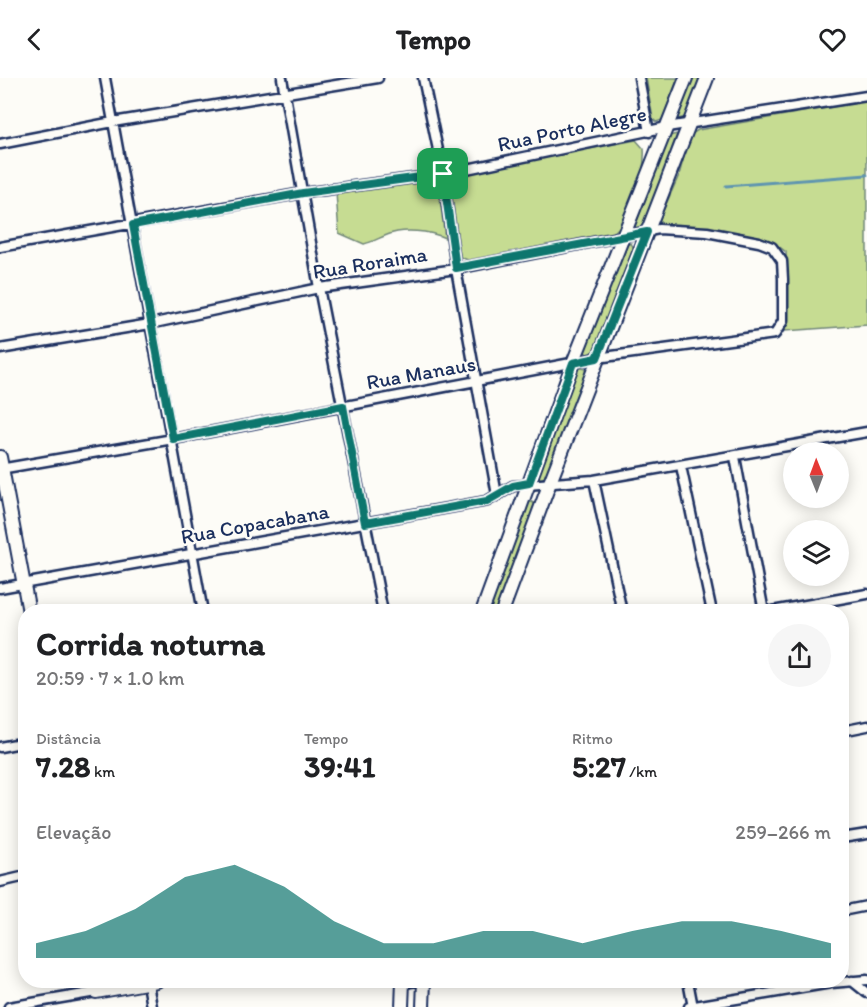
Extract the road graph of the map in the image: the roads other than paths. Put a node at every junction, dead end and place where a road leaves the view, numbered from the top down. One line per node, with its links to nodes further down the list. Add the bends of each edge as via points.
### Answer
1 (105, 78): 10 (street)
2 (282, 78): 8 (street)
3 (378, 78): 8 (street)
4 (423, 78): 15 (street)
5 (639, 78): 13 (street)
6 (686, 78): 12 (main road)
7 (707, 78): 11 (main road)
8 (285, 94): 10 (street); 16 (street)
9 (867, 96): 11 (street, Rua Porto Alegre)
10 (114, 122): 14 (street); 17 (street)
11 (690, 124): 12 (street, Rua Porto Alegre); 18 (main road)
12 (667, 127): 13 (street, Rua Porto Alegre); 19 (main road)
13 (649, 132): 15 (street, Rua Porto Alegre)
14 (0, 144)
15 (443, 174): 16 (street, Rua Porto Alegre); 21 (street)
16 (303, 193): 17 (street, Rua Porto Alegre); 22 (street)
17 (133, 225): 20 (street, Rua Porto Alegre); 23 (street)
18 (647, 232): 19 (street, Rua Roraima); 24 (street, Rua Roraima, via 707,232 772,247 782,261 783,321); 26 (main road)
19 (625, 236): 21 (street, Rua Roraima); 27 (main road)
20 (0, 247)
21 (456, 268): 22 (street, Rua Roraima); 28 (street)
22 (319, 288): 23 (street, Rua Roraima); 29 (street)
23 (150, 324): 25 (street, Rua Roraima); 31 (street)
24 (779, 332): 26 (street, Rua Manaus)
25 (0, 349)
26 (597, 358): 27 (street, Rua Manaus); 37 (main road)
27 (573, 363): 28 (street, Rua Manaus); 36 (main road)
28 (476, 381): 29 (street, Rua Manaus); 38 (street)
29 (343, 406): 31 (street, Rua Manaus); 39 (street)
30 (867, 432): 32 (street, Rua Copacabana)
31 (173, 439): 33 (street, Rua Manaus); 40 (street)
32 (735, 457): 34 (street, Rua Copacabana); 51 (street)
33 (1, 464): 41 (main road)
34 (681, 466): 35 (street, Rua Copacabana); 50 (street)
35 (594, 480): 37 (street, Rua Copacabana); 49 (street)
36 (529, 483): 37 (street, Rua Copacabana); 38 (street, Rua Copacabana); 47 (main road)
37 (549, 485): 48 (main road)
38 (498, 495): 39 (street, Rua Copacabana, via 487,501)
39 (365, 523): 40 (street, Rua Copacabana); 46 (street)
40 (193, 553): 41 (street, Rua Copacabana); 45 (street)
41 (24, 584): 42 (street, Rua Copacabana); 44 (main road)
42 (0, 588)
43 (867, 594): 52 (street)
44 (28, 604)
45 (202, 604)
46 (380, 604)
47 (485, 604)
48 (505, 604)
49 (620, 604)
50 (710, 604)
51 (764, 604)
52 (811, 604)
53 (867, 726): 54 (street)
54 (849, 730)
55 (18, 744): 56 (street)
56 (0, 747)
57 (867, 834): 58 (street)
58 (849, 837)
59 (18, 878): 60 (street)
60 (0, 882)
61 (867, 906): 62 (street)
62 (849, 910)
63 (867, 980): 65 (street)
64 (849, 981): 65 (street)
65 (852, 981): 72 (street)
66 (91, 988): 73 (street)
67 (152, 988): 74 (street)
68 (402, 988): 75 (main road)
69 (424, 988): 76 (main road)
70 (689, 988): 77 (street)
71 (797, 988): 77 (street)
72 (867, 993)
73 (9, 1007)
74 (152, 1007)
75 (402, 1007)
76 (423, 1007)
77 (691, 1007)

